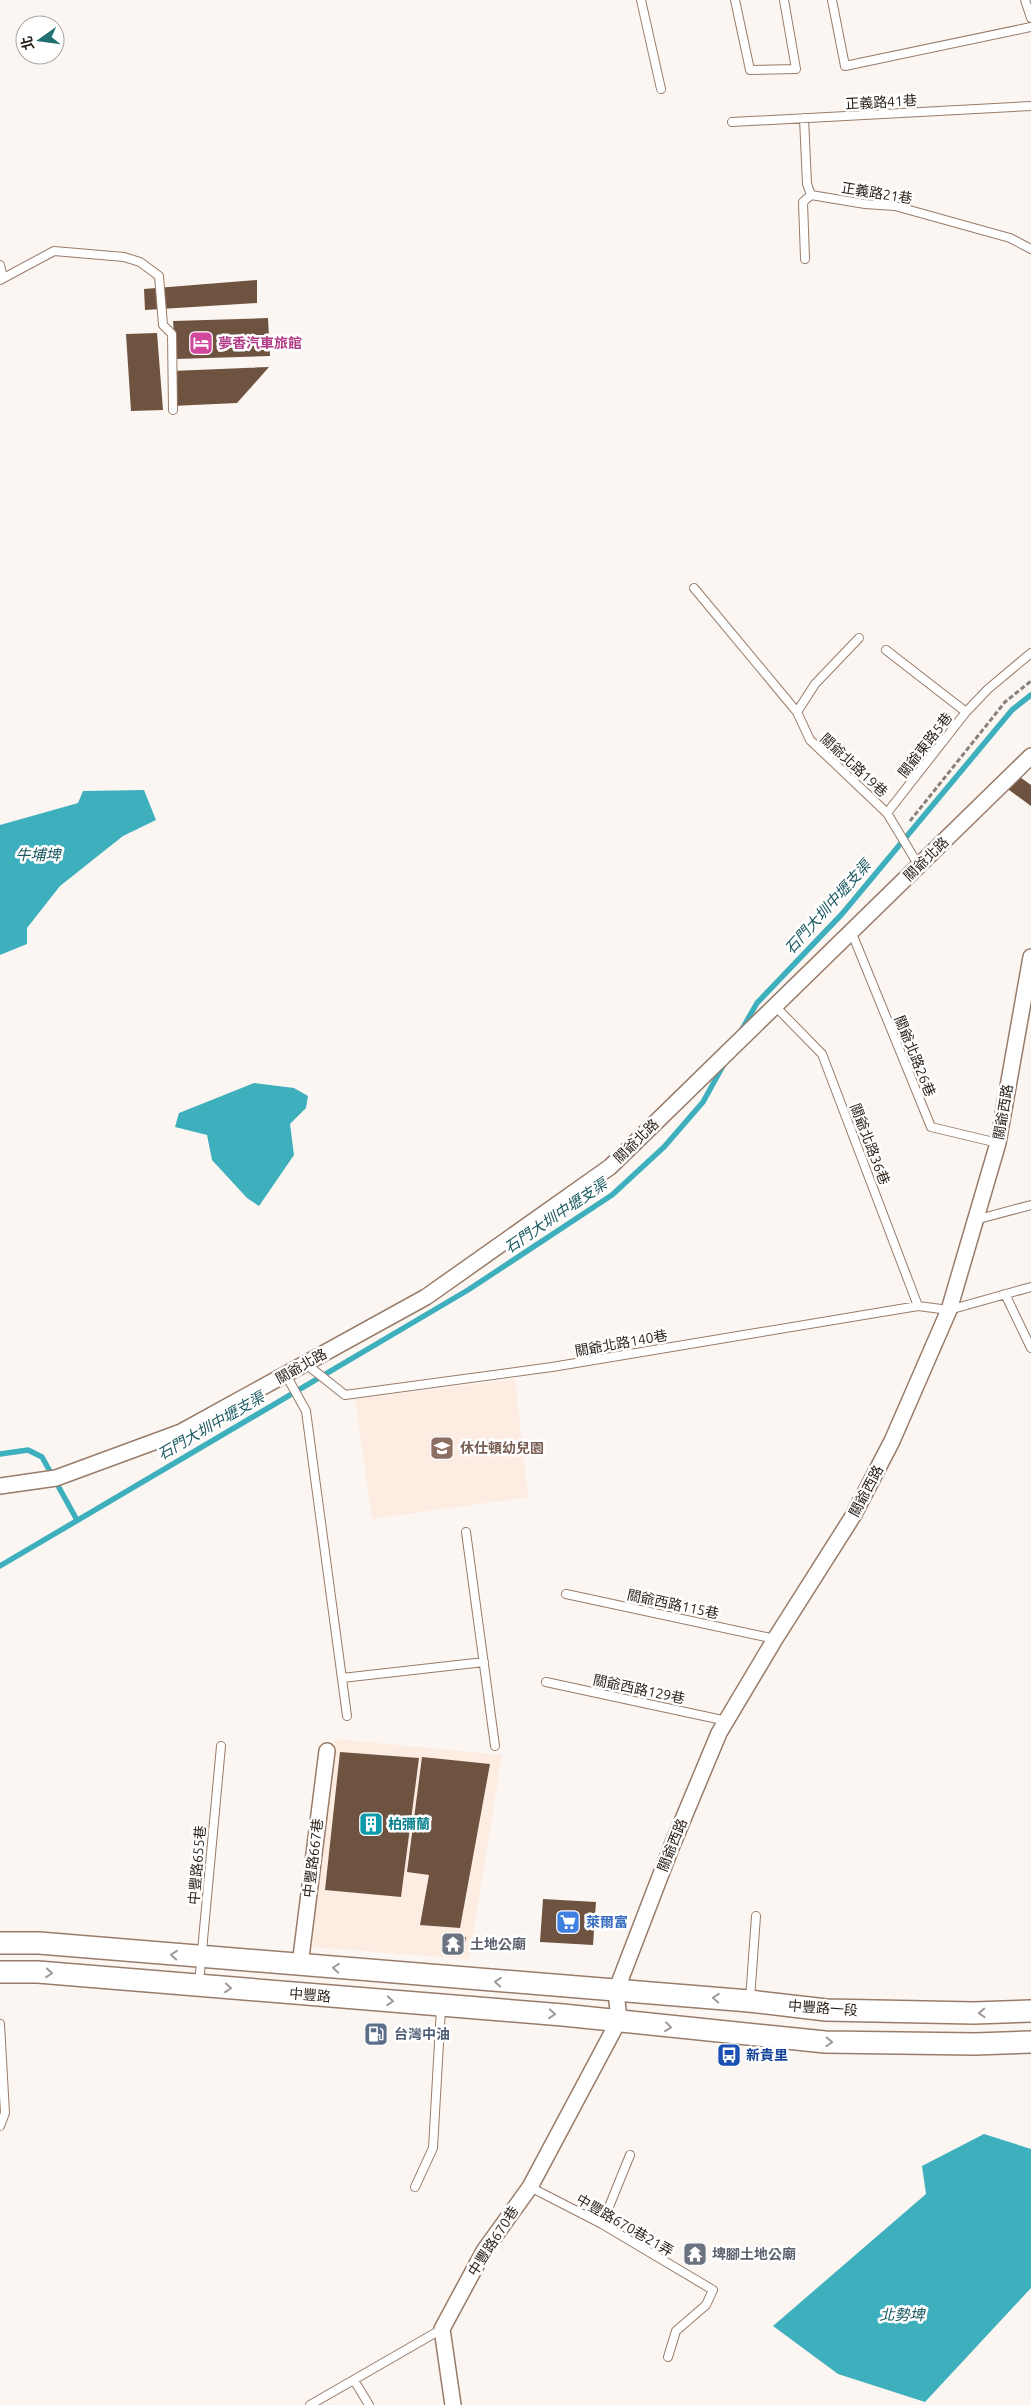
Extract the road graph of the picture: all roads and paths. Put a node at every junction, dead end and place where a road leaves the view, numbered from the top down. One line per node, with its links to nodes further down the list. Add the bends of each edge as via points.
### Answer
1 (641, 0): 8 (lane)
2 (735, 0): 3 (lane, via 750,70 796,69)
3 (784, 0)
4 (832, 0): 7 (lane, via 844,66)
5 (1025, 0): 6 (lane)
6 (1031, 18)
7 (1031, 27)
8 (662, 89)
9 (1031, 106): 10 (lane, 正義路41巷)
10 (804, 118): 11 (lane, 正義路41巷); 12 (lane, via 807,184)
11 (732, 122)
12 (811, 195): 13 (lane, 正義路21巷, via 895,206 1010,238); 14 (lane, via 803,202)
13 (1031, 249)
14 (804, 259)
15 (0, 265): 16 (lane)
16 (2, 279): 17 (lane, via 54,251 124,257 140,262 159,276 163,325 172,334)
17 (173, 410)
18 (694, 588): 23 (lane, 關爺北路19巷)
19 (859, 638): 23 (lane, via 815,684)
20 (886, 650): 24 (lane)
21 (1031, 653): 24 (lane, 關爺東路5巷)
22 (1031, 680): 27 (path, via 1005,702)
23 (797, 712): 26 (lane, 關爺北路19巷, via 810,740)
24 (966, 712): 26 (lane, 關爺東路5巷)
25 (1031, 756): 28 (street, 關爺北路)
26 (887, 813): 28 (lane)
27 (910, 821)
28 (919, 866): 29 (street, 關爺北路)
29 (851, 930): 31 (street, 關爺北路); 32 (lane, 關爺北路26巷, via 931,1127)
30 (1031, 958): 32 (street, 關爺西路)
31 (775, 1006): 37 (lane, 關爺北路36巷, via 822,1054); 40 (street, 關爺北路, via 610,1167 426,1296)
32 (998, 1143): 34 (street, 關爺西路)
33 (1031, 1205): 34 (lane)
34 (975, 1220): 38 (street, 關爺西路)
35 (1031, 1287): 36 (lane)
36 (1005, 1294): 38 (lane); 39 (lane)
37 (918, 1306): 38 (lane, 關爺北路140巷); 40 (lane, 關爺北路140巷, via 552,1367 345,1395)
38 (949, 1310): 45 (street, 關爺西路, via 892,1441 853,1516)
39 (1031, 1348)
40 (306, 1364): 41 (street, 關爺北路)
41 (286, 1375): 42 (street, 關爺北路, via 181,1432 56,1478); 47 (lane, via 306,1411)
42 (0, 1486)
43 (466, 1532): 46 (lane)
44 (566, 1594): 45 (lane, 關爺西路115巷)
45 (775, 1639): 50 (street, 關爺西路)
46 (484, 1662): 47 (lane); 52 (lane)
47 (342, 1678): 49 (lane)
48 (546, 1682): 50 (lane, 關爺西路129巷)
49 (347, 1716)
50 (727, 1721): 60 (street, 關爺西路, via 671,1848)
51 (221, 1746): 56 (lane, 中豐路655巷)
52 (495, 1746)
53 (327, 1751): 57 (street, 中豐路667巷)
54 (756, 1916): 61 (lane)
55 (0, 1943): 56 (main road, 中豐路, one-way to 55, via 39,1943)
56 (201, 1957): 57 (main road, 中豐路); 59 (lane, 中豐路655巷)
57 (300, 1965): 60 (main road, 中豐路, one-way to 57)
58 (0, 1972): 59 (main road, 中豐路, one-way to 59, via 38,1972)
59 (199, 1986): 62 (main road, 中豐路, one-way to 62)
60 (616, 1992): 61 (main road, 中豐路一段, one-way to 60); 64 (street)
61 (750, 2001): 63 (main road, 中豐路一段, one-way to 61, via 826,2010)
62 (442, 2005): 64 (main road, 中豐路, one-way to 64); 69 (lane, via 432,2148)
63 (1031, 2011)
64 (619, 2020): 66 (main road, one-way to 66, via 669,2028 825,2042); 70 (street, 中豐路670巷)
65 (0, 2024): 67 (lane, via 4,2113)
66 (1031, 2042)
67 (0, 2126)
68 (630, 2155): 71 (lane)
69 (415, 2187)
70 (530, 2187): 71 (lane, 中豐路670巷21弄); 72 (street, 中豐路670巷, via 484,2251)
71 (602, 2224): 73 (lane, 中豐路670巷21弄, via 713,2290 706,2305 676,2331)
72 (442, 2330): 74 (lane); 77 (street)
73 (668, 2357)
74 (354, 2380): 75 (lane); 76 (lane)
75 (310, 2405)
76 (369, 2405)
77 (453, 2405)

